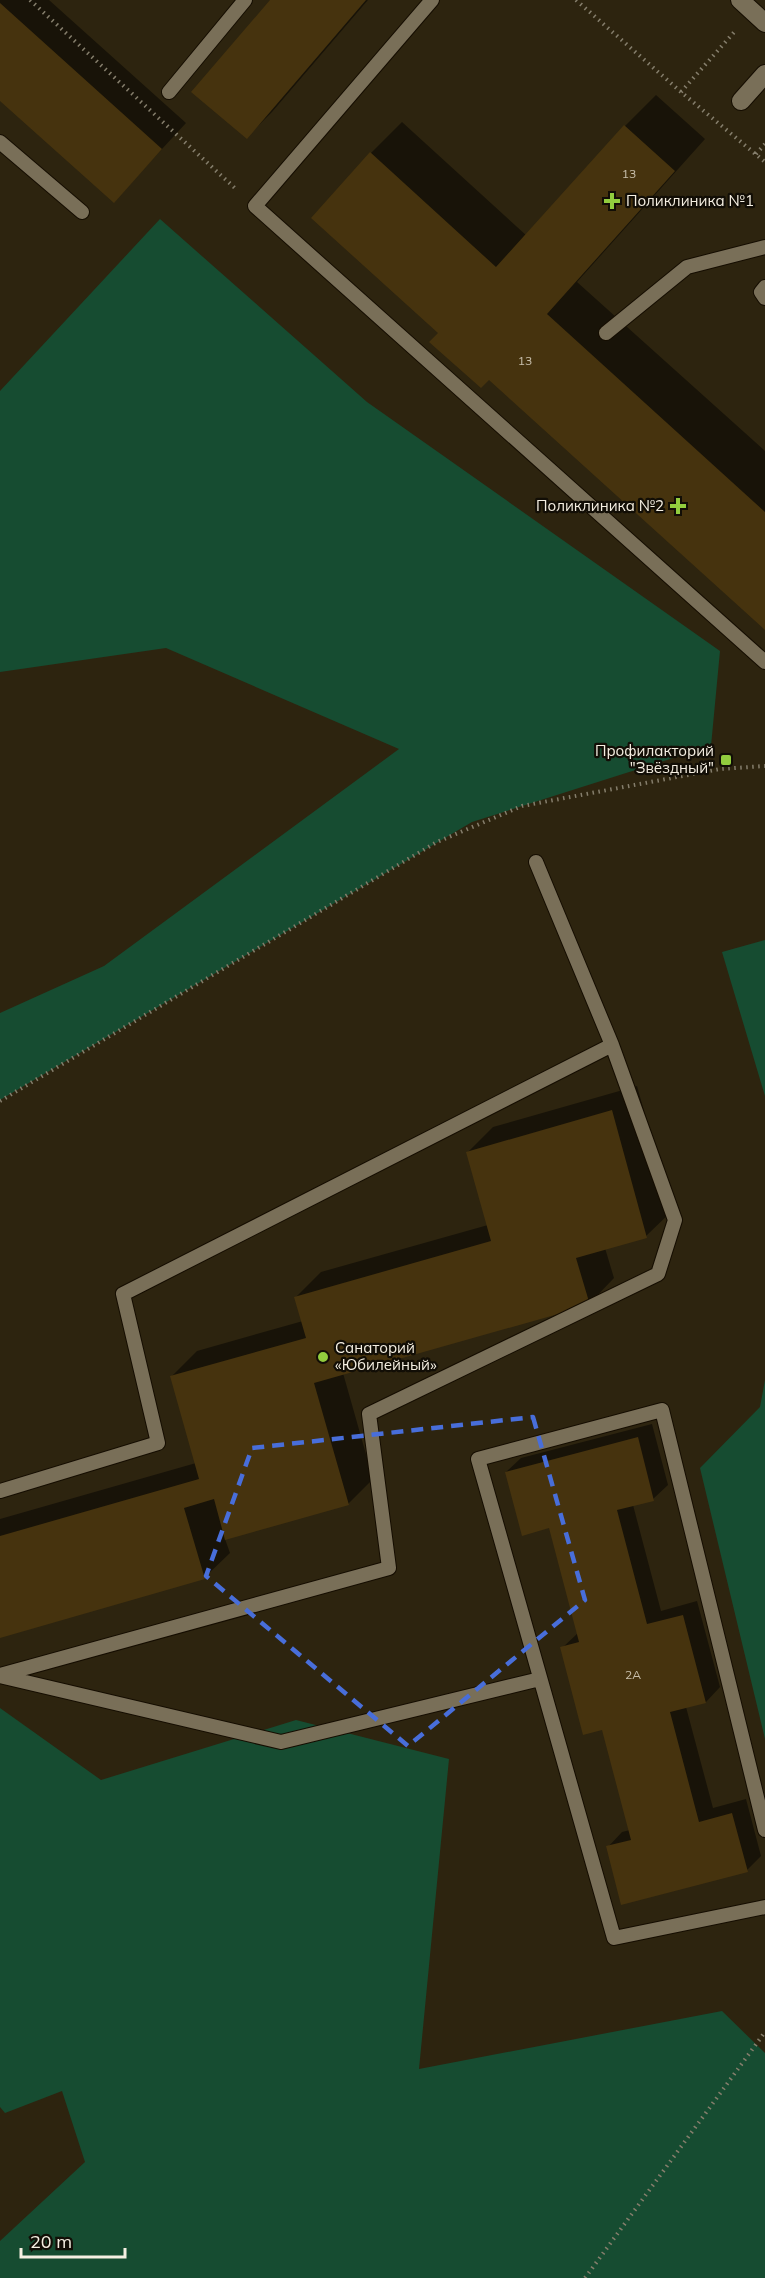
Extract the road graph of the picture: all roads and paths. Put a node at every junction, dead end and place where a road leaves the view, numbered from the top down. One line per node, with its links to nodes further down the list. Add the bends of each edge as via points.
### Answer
1 (30, 0): 14 (path)
2 (245, 0): 7 (lane)
3 (432, 0): 14 (lane)
4 (576, 0): 8 (path)
5 (752, 11): 8 (path)
6 (765, 74): 9 (street)
7 (169, 92)
8 (681, 92): 12 (path)
9 (741, 101)
10 (0, 142): 15 (lane)
11 (765, 144): 12 (path)
12 (756, 154): 13 (path)
13 (765, 162)
14 (255, 206): 20 (lane)
15 (82, 212)
16 (765, 247): 19 (lane, via 687,267)
17 (765, 287): 18 (lane, via 761,292)
18 (765, 298)
19 (606, 333)
20 (765, 662)
21 (765, 766): 24 (path, via 720,769 522,806 437,842)
22 (536, 862): 23 (lane)
23 (612, 1045): 25 (lane, via 123,1294 158,1443); 26 (lane, via 675,1220 658,1274 369,1414 389,1568)
24 (0, 1101)
25 (0, 1491)
26 (0, 1675): 27 (lane, via 281,1742)
27 (540, 1679): 28 (lane, via 478,1459 662,1410); 29 (lane, via 614,1938)
28 (765, 1830)
29 (765, 1906)
30 (765, 2032): 31 (path)
31 (585, 2278)

